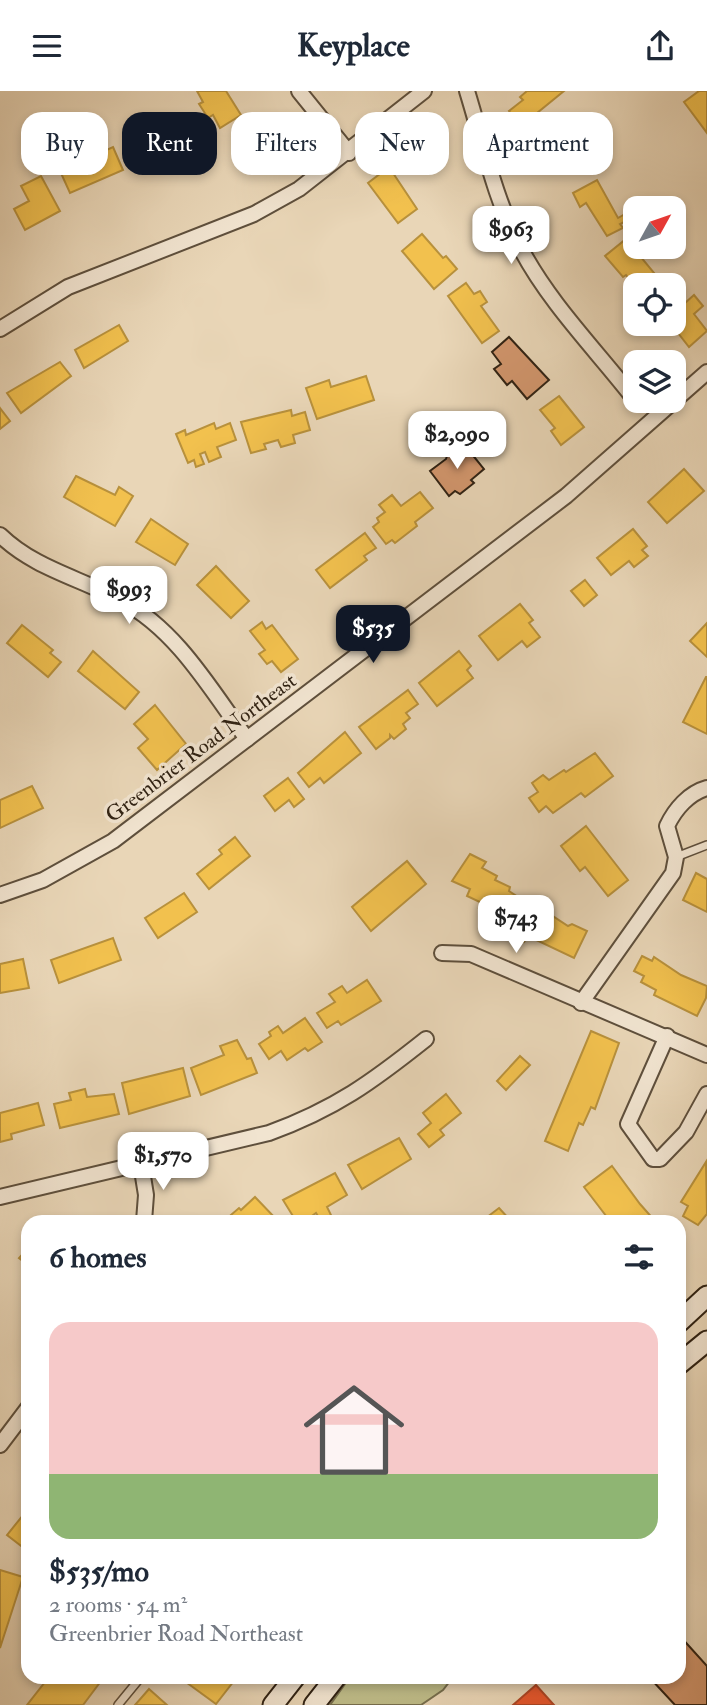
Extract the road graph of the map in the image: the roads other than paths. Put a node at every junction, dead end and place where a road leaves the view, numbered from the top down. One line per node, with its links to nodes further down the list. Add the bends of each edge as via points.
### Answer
1 (299, 91): 4 (street)
2 (425, 91): 4 (street)
3 (467, 91): 7 (street, via 521,249)
4 (349, 153): 5 (street, via 254,214 68,287)
5 (0, 329)
6 (707, 372): 9 (street, Greenbrier Road Northeast)
7 (623, 384)
8 (646, 413): 9 (street)
9 (652, 421): 11 (street, Greenbrier Road Northeast, via 566,496)
10 (0, 535): 11 (street, via 46,568 143,614 186,656)
11 (247, 739): 15 (street, Greenbrier Road Northeast, via 113,841 43,880)
12 (707, 788): 14 (street, via 689,797 667,826)
13 (707, 845): 14 (lane)
14 (676, 857): 17 (street, via 673,873)
15 (0, 895)
16 (442, 953): 17 (street, via 471,954)
17 (581, 1003): 18 (street)
18 (667, 1036): 20 (street); 21 (street, via 628,1124 653,1159 660,1160 686,1132)
19 (426, 1039): 22 (street, via 366,1087 309,1119)
20 (707, 1055)
21 (707, 1094)
22 (141, 1164): 23 (street); 24 (street)
23 (0, 1197)
24 (144, 1215)
25 (707, 1296): 26 (main road)
26 (686, 1316)
27 (707, 1341): 28 (main road)
28 (686, 1358)
29 (21, 1417): 30 (street)
30 (0, 1445)
31 (135, 1684): 34 (lane)
32 (290, 1684): 35 (main road)
33 (330, 1684): 36 (main road)
34 (118, 1705)
35 (273, 1705)
36 (314, 1705)

